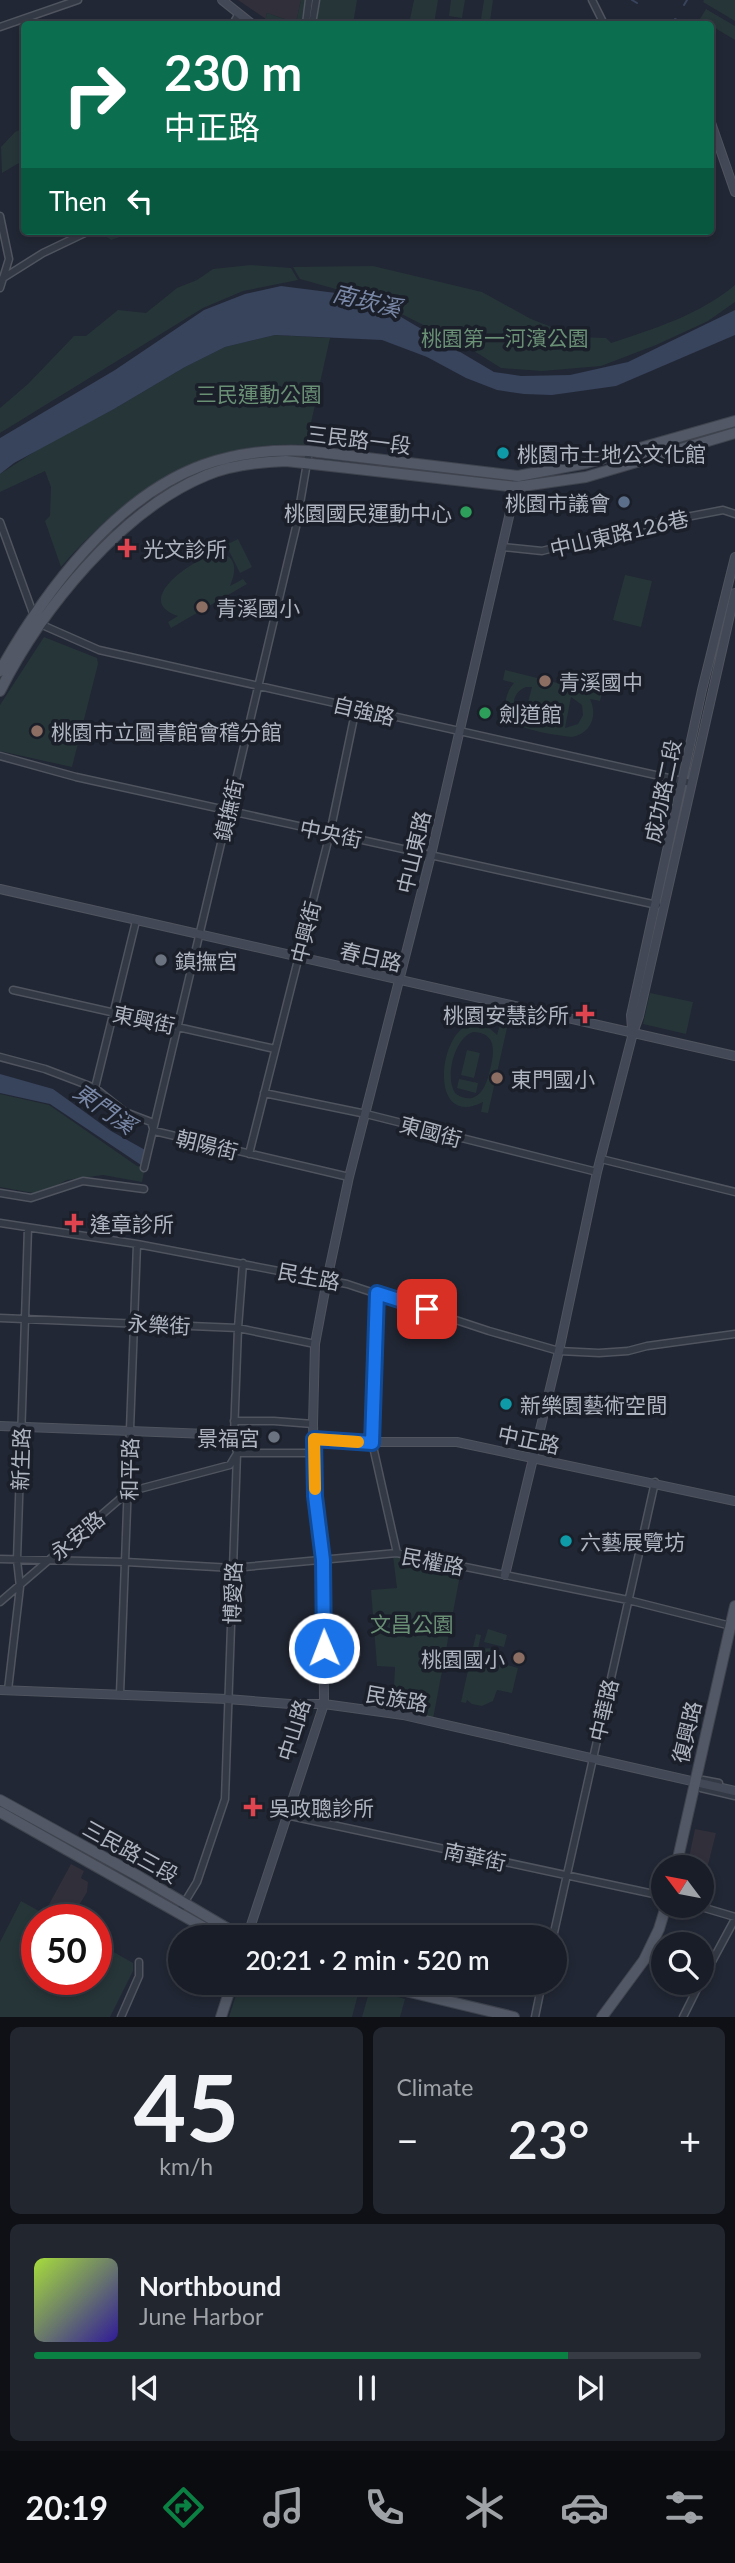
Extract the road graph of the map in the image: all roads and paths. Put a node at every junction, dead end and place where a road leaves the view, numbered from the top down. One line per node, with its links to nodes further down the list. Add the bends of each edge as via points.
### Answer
1 (67, 0): 13 (street)
2 (78, 0): 13 (street)
3 (222, 0): 7 (street)
4 (309, 0): 10 (street)
5 (316, 0): 11 (street)
6 (592, 0): 12 (street)
7 (238, 15): 8 (street); 9 (street)
8 (235, 21)
9 (247, 21)
10 (306, 21)
11 (312, 21)
12 (602, 21)
13 (0, 25)
14 (714, 132): 15 (street)
15 (735, 192)
16 (0, 216): 18 (street, via 9,259)
17 (81, 235): 18 (street)
18 (1, 279): 19 (street)
19 (0, 288)
20 (735, 421): 22 (main road, 三民路一段)
21 (735, 433): 24 (main road, 三民路一段)
22 (652, 445): 24 (main road); 26 (main road, 三民路一段)
23 (309, 451): 25 (street, 鎮撫街); 26 (main road, 三民路一段); 32 (main road, 三民路一段, via 232,457 202,465 154,490 82,555 55,586)
24 (655, 458): 26 (main road, 三民路一段, via 566,481)
25 (306, 463): 26 (main road, 三民路一段); 32 (main road, 三民路一段, via 267,462 229,468 184,486 119,534); 34 (street, 鎮撫街, via 296,527)
26 (517, 481): 29 (street, 中山東路)
27 (735, 514): 29 (street, 中山東路126巷, via 723,510 639,526 542,551)
28 (0, 522): 32 (street)
29 (502, 547): 38 (street, 中山東路)
30 (735, 557): 36 (street, 成功路二段)
31 (735, 593): 36 (street, 成功路二段)
32 (37, 620): 33 (main road); 34 (street, 自強路, via 105,652); 35 (main road)
33 (0, 671)
34 (257, 686): 37 (street, 自強路); 41 (street, 鎮撫街)
35 (0, 691)
36 (704, 701): 40 (street, 成功路二段)
37 (356, 708): 38 (street, 自強路); 42 (street, 中興街)
38 (458, 731): 40 (street, 自強路); 43 (street, 中山東路)
39 (0, 756): 41 (street, 中央街)
40 (687, 782): 45 (street, 成功路二段)
41 (228, 810): 42 (street, 中央街); 47 (street, 鎮撫街)
42 (330, 833): 43 (street, 中央街); 48 (street, 中興街)
43 (431, 855): 45 (street, 中央街); 49 (street, 中山東路)
44 (0, 889): 46 (street, 春日路)
45 (659, 906): 53 (street, 成功路二段, via 632,1014)
46 (136, 921): 47 (street, 春日路); 51 (street)
47 (198, 935): 48 (street, 春日路); 52 (street, 鎮撫街)
48 (299, 957): 49 (street, 春日路); 54 (street, 中興街)
49 (401, 980): 53 (street, 春日路); 59 (street, 中山東路)
50 (13, 989): 51 (street, 東興街)
51 (113, 1012): 52 (street, 東興街); 57 (street)
52 (177, 1026): 54 (street, 東興街); 60 (street, 鎮撫街)
53 (633, 1033): 55 (street, 春日路); 62 (street, 成功路二段)
54 (275, 1049): 58 (street, 中興街)
55 (735, 1056)
56 (0, 1057): 57 (street, 朝陽街)
57 (95, 1088): 60 (street, 朝陽街, via 125,1112 151,1122)
58 (264, 1093): 59 (street, 東國街); 61 (street, 中興街)
59 (366, 1114): 64 (street, 東國街); 65 (street, 中山東路)
60 (154, 1131): 61 (street, 朝陽街); 63 (street, 鎮撫街)
61 (249, 1154): 65 (street, 朝陽街)
62 (601, 1159): 64 (street, 成功路二段); 67 (street)
63 (144, 1168)
64 (597, 1172): 82 (street, 成功路二段)
65 (349, 1177): 71 (street, 中山東路)
66 (144, 1189): 68 (street, via 83,1181 31,1198)
67 (735, 1192)
68 (0, 1193)
69 (0, 1223): 70 (street, 民生路)
70 (28, 1228): 72 (street, 民生路); 77 (street, 新生路)
71 (338, 1234): 74 (street, 中山路)
72 (137, 1244): 73 (street, 民生路); 78 (street, 和平路)
73 (243, 1263): 74 (street, 民生路); 79 (street, 博愛路)
74 (327, 1280): 75 (street, 民生路); 81 (street, 中山路)
75 (377, 1293): 82 (street, 民生路); 90 (street)
76 (0, 1318): 77 (street, 永樂街)
77 (25, 1318): 78 (street, 永樂街); 86 (street, 新生路)
78 (132, 1322): 79 (street, 永樂街); 87 (street, 和平路)
79 (238, 1328): 81 (street, 永樂街); 83 (street, 博愛路)
80 (735, 1334): 82 (street, 民生路, via 628,1351)
81 (316, 1344): 84 (street, 中山路)
82 (559, 1352): 93 (street, 成功路二段)
83 (234, 1421): 84 (street); 88 (street, 博愛路)
84 (313, 1424): 89 (street, 中山路)
85 (0, 1426): 86 (street)
86 (21, 1426): 87 (street); 100 (street, 新生路)
87 (130, 1431): 88 (street); 95 (street, 和平路)
88 (234, 1435): 91 (street, 博愛路)
89 (314, 1439): 90 (street, 中正路); 92 (street, 中山路)
90 (372, 1443): 93 (street, 中正路, via 457,1442); 97 (street)
91 (237, 1453): 92 (street); 95 (street, 永安路, via 230,1465); 103 (street, 博愛路)
92 (314, 1453): 101 (street, 中山路)
93 (533, 1459): 94 (street, 中正路); 104 (street, 成功路二段)
94 (655, 1482): 96 (street, 中正路); 106 (street, 中華路)
95 (128, 1492): 99 (street, 永安路); 102 (street, 和平路)
96 (735, 1500)
97 (397, 1553): 101 (street, 民權路); 104 (street, 民權路)
98 (0, 1559): 100 (street, 民權路)
99 (48, 1559): 100 (street, 民權路); 102 (street, 民權路); 105 (street, 永安路)
100 (17, 1560): 105 (street, 新生路)
101 (323, 1560): 103 (street, 民權路); 113 (street, 中山路)
102 (126, 1562): 103 (street, 民權路); 111 (street, 和平路)
103 (233, 1568): 112 (street, 博愛路)
104 (505, 1575): 106 (street, 民權路)
105 (20, 1587): 107 (street, 永安路); 110 (street, 新生路)
106 (628, 1600): 109 (street, 民權路); 114 (street, 中華路)
107 (0, 1602)
108 (735, 1606): 109 (main road, 復興路)
109 (733, 1626): 115 (main road, 復興路)
110 (4, 1690): 111 (street, 民族路)
111 (120, 1694): 112 (street, 民族路)
112 (228, 1699): 113 (street, 民族路); 123 (street, 博愛路, via 225,1799 197,1882)
113 (324, 1704): 114 (street, 民族路, via 403,1716); 119 (street, 中山路)
114 (592, 1758): 115 (street, 民族路); 121 (street, 中華路)
115 (696, 1782): 116 (street, 民族路); 116 (street, 民族路, via 701,1788); 120 (main road, 復興路)
116 (735, 1791)
117 (0, 1800): 123 (main road, 三民路三段)
118 (0, 1812): 125 (main road, 三民路三段)
119 (286, 1815): 121 (street, 南華街); 130 (street, 中山路)
120 (679, 1855)
121 (567, 1875): 122 (street, 南華街); 131 (street, 中華路)
122 (651, 1893)
123 (184, 1902): 125 (street, 博愛路); 129 (main road, 三民路三段)
124 (714, 1911): 127 (street)
125 (178, 1913): 128 (main road, 三民路三段)
126 (662, 1918): 142 (main road, via 644,1959)
127 (735, 1918): 132 (street)
128 (200, 1925)
129 (222, 1925)
130 (251, 1925)
131 (556, 1925)
132 (714, 1957)
133 (139, 1962): 138 (street, via 139,1976)
134 (228, 1995): 139 (main road)
135 (422, 1995): 140 (main road)
136 (540, 1995): 141 (street)
137 (694, 1995): 143 (street)
138 (121, 2017)
139 (221, 2017)
140 (514, 2017)
141 (535, 2017)
142 (602, 2017)
143 (683, 2017)

